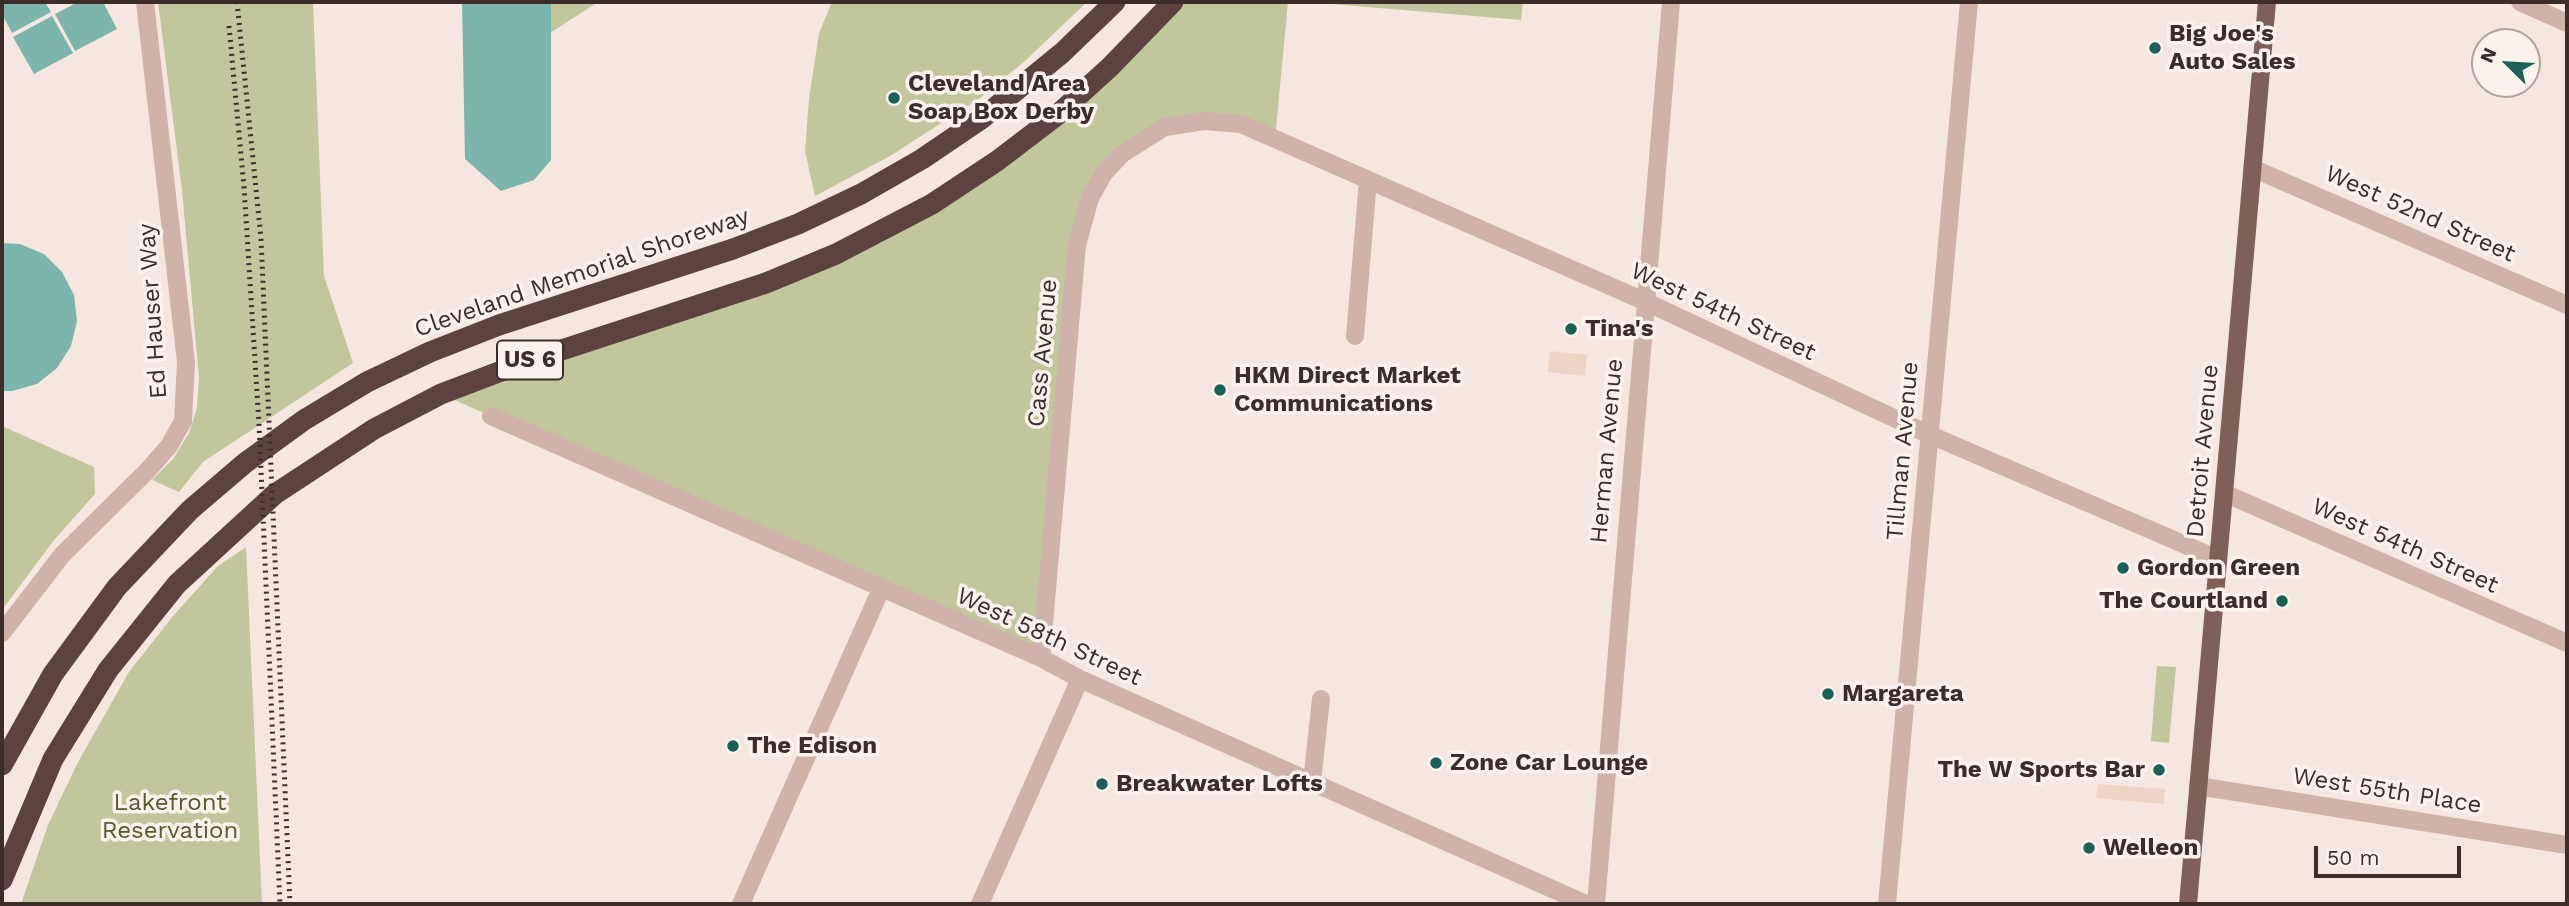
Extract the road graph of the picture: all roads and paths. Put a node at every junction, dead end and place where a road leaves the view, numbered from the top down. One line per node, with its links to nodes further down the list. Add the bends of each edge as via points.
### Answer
1 (145, 2): 20 (street, Ed Hauser Way, via 186,362 183,421 169,446 62,555)
2 (1115, 2): 25 (highway, Cleveland Memorial Shoreway / US 6, via 1062,53 981,119 861,194 733,249 441,348 367,382 295,427 190,510 117,587 53,674)
3 (1173, 2): 29 (highway, US 6, via 1056,116 932,204 846,249 766,283 441,394 362,436 275,494 177,584 108,670 53,759)
4 (1671, 2): 12 (street, Herman Avenue)
5 (1969, 2): 16 (street, Tillman Avenue)
6 (2267, 2): 10 (main road, Detroit Avenue)
7 (2519, 2): 8 (street)
8 (2567, 23)
9 (1204, 121): 11 (street, West 54th Street, via 1241,124); 22 (street, Cass Avenue, via 1165,127 1122,154 1090,198 1077,246)
10 (2252, 168): 13 (street, West 52nd Street); 17 (main road, Detroit Avenue)
11 (1368, 180): 12 (street, West 54th Street); 14 (street)
12 (1644, 302): 16 (street, West 54th Street); 33 (street, Herman Avenue)
13 (2567, 305)
14 (1355, 336)
15 (491, 416): 19 (street, West 58th Street)
16 (1928, 434): 18 (street, West 54th Street); 34 (street, Tillman Avenue)
17 (2224, 493): 18 (main road, Detroit Avenue); 21 (street, West 54th Street)
18 (2218, 559): 27 (main road, Detroit Avenue)
19 (881, 589): 22 (street, West 58th Street); 30 (street)
20 (2, 633)
21 (2567, 643)
22 (1041, 658): 23 (street, West 58th Street)
23 (1080, 679): 26 (street, West 58th Street); 31 (street)
24 (1321, 699): 26 (street)
25 (2, 765)
26 (1312, 782): 32 (street, West 58th Street)
27 (2198, 786): 28 (street, West 55th Place); 35 (main road, Detroit Avenue)
28 (2567, 845)
29 (2, 880)
30 (741, 904)
31 (980, 904)
32 (1586, 904)
33 (1596, 904)
34 (1887, 904)
35 (2188, 904)

